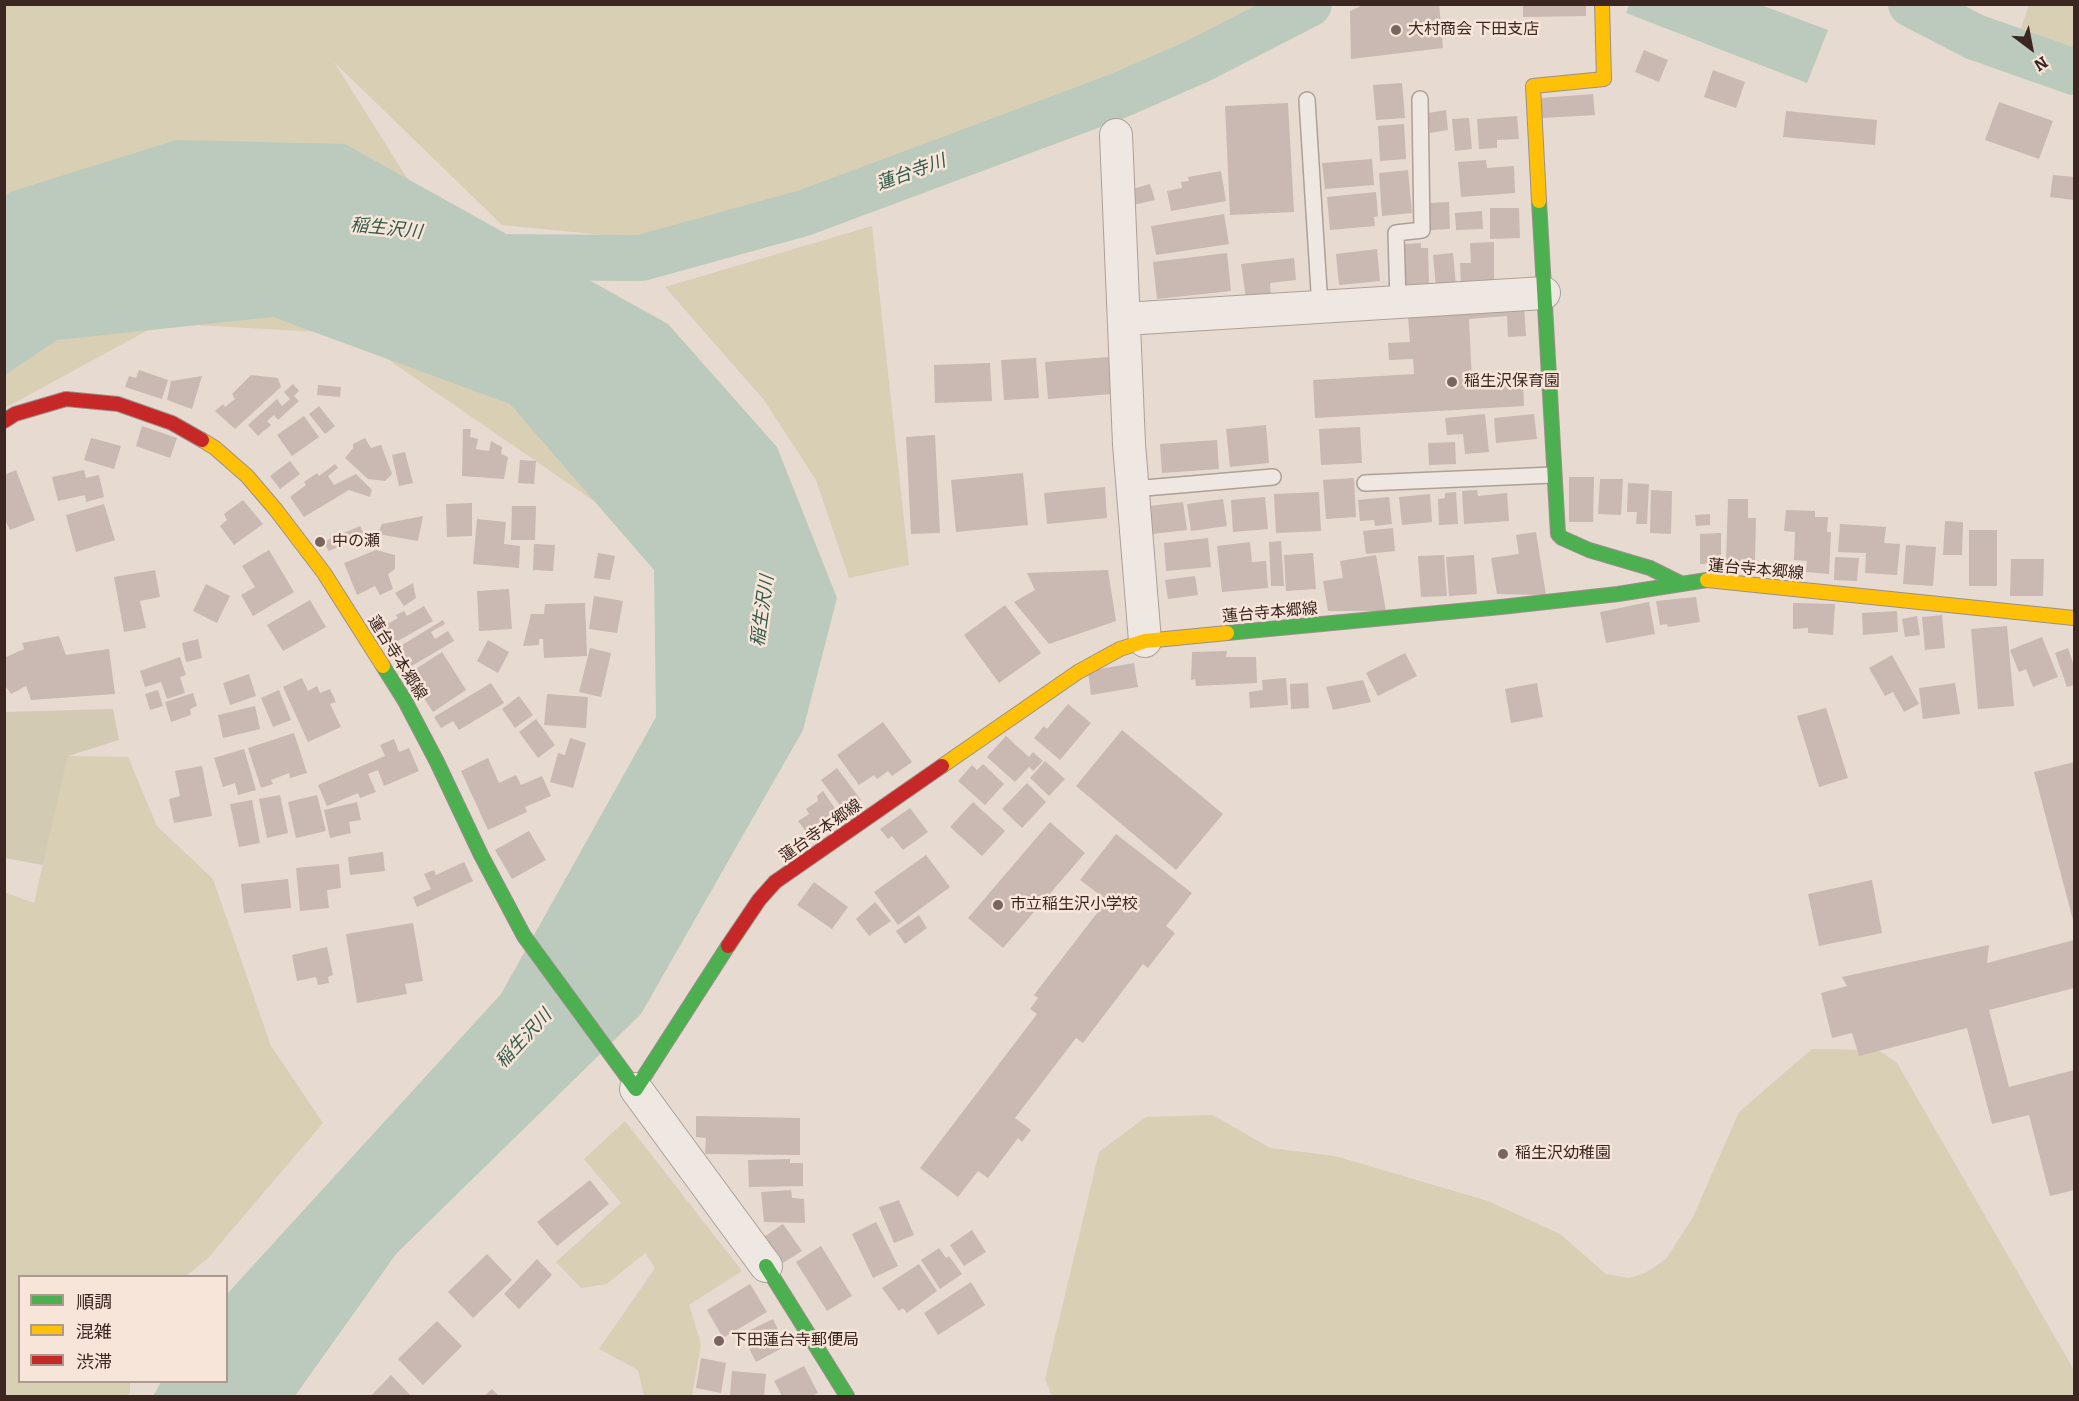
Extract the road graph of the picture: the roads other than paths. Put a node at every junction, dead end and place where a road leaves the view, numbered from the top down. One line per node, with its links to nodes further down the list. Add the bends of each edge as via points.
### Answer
1 (1602, 4): 5 (main road, via 1604,79 1533,86)
2 (1420, 99): 6 (lane, via 1422,230 1396,233)
3 (1306, 100): 7 (lane)
4 (1116, 135): 8 (street)
5 (1544, 293): 6 (street); 10 (main road)
6 (1398, 302): 7 (street)
7 (1320, 307): 8 (street)
8 (1124, 319): 13 (street)
9 (4, 421): 17 (main road, 蓮台寺本郷線, via 66,399 118,404 172,423 215,448 247,476 324,573 405,701 524,936)
10 (1553, 475): 12 (lane); 14 (main road, via 1558,534 1589,550 1650,568)
11 (1273, 477): 13 (lane)
12 (1365, 483)
13 (1133, 489): 16 (street)
14 (1682, 584): 15 (main road, 蓮台寺本郷線, via 1708,580); 16 (main road, 蓮台寺本郷線, via 1501,607)
15 (2074, 618)
16 (1145, 641): 17 (main road, 蓮台寺本郷線, via 1078,672 775,882)
17 (629, 1080): 18 (street)
18 (766, 1266): 19 (main road)
19 (847, 1396)

